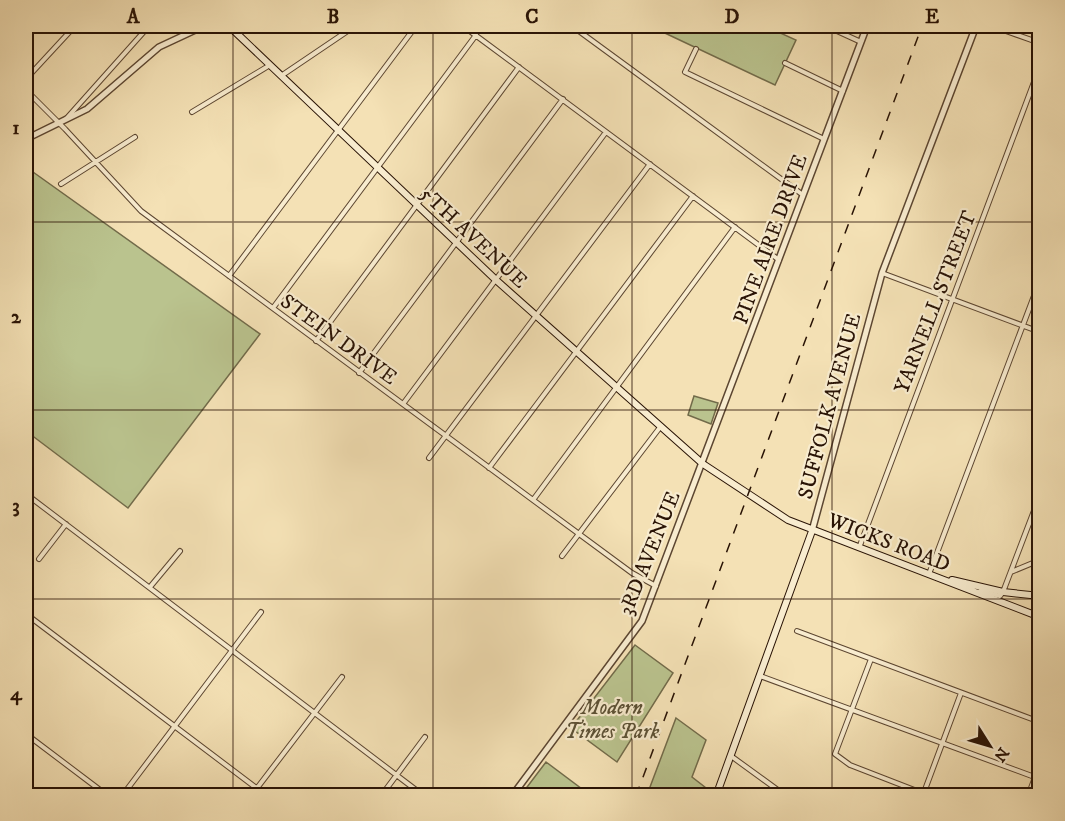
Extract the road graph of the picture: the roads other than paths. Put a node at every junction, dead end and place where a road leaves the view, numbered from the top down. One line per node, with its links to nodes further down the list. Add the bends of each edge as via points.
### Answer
1 (75, 26): 22 (street)
2 (148, 26): 27 (street)
3 (204, 26): 27 (street, via 159,47 87,109)
4 (229, 26): 18 (main road, 5TH AVENUE)
5 (355, 26): 21 (street)
6 (416, 26): 28 (street)
7 (463, 26): 13 (street)
8 (572, 26): 38 (street)
9 (826, 26): 14 (street)
10 (867, 26): 14 (street, PINE AIRE DRIVE)
11 (976, 26): 43 (street, SUFFOLK AVENUE)
12 (992, 26): 15 (street)
13 (476, 35): 20 (street); 35 (street)
14 (861, 42): 24 (street, PINE AIRE DRIVE)
15 (1040, 43)
16 (696, 49): 32 (street, via 685,72)
17 (785, 63): 24 (street)
18 (270, 65): 21 (main road, 5TH AVENUE); 26 (street)
19 (1040, 66): 47 (street, YARNELL STREET)
20 (519, 67): 25 (street); 39 (street)
21 (281, 76): 28 (main road, 5TH AVENUE)
22 (26, 79)
23 (26, 90): 27 (street, STEIN DRIVE)
24 (844, 92): 32 (street, PINE AIRE DRIVE)
25 (563, 99): 29 (street); 41 (street)
26 (192, 112)
27 (62, 121): 31 (street); 33 (street, STEIN DRIVE)
28 (338, 130): 35 (main road, 5TH AVENUE); 44 (street)
29 (606, 132): 34 (street); 45 (street)
30 (135, 137): 33 (street)
31 (26, 139)
32 (825, 139): 38 (street, PINE AIRE DRIVE)
33 (96, 162): 36 (street); 44 (street, STEIN DRIVE, via 141,211)
34 (650, 164): 37 (street); 49 (street)
35 (377, 168): 39 (main road, 5TH AVENUE); 48 (street)
36 (61, 184)
37 (693, 196): 40 (street); 53 (street)
38 (804, 196): 42 (street, PINE AIRE DRIVE)
39 (416, 206): 41 (main road, 5TH AVENUE); 52 (street)
40 (735, 227): 42 (street); 55 (street)
41 (456, 243): 45 (main road, 5TH AVENUE); 54 (street)
42 (780, 261): 62 (street, PINE AIRE DRIVE)
43 (882, 273): 47 (street); 68 (street, SUFFOLK AVENUE)
44 (229, 276): 48 (street, STEIN DRIVE)
45 (495, 280): 49 (main road, 5TH AVENUE); 56 (street)
46 (1040, 280): 50 (street)
47 (952, 299): 50 (street); 70 (street, YARNELL STREET)
48 (273, 308): 52 (street, STEIN DRIVE)
49 (536, 316): 53 (main road, 5TH AVENUE); 58 (street)
50 (1022, 325): 51 (street); 76 (street)
51 (1040, 332)
52 (316, 341): 54 (street, STEIN DRIVE)
53 (576, 353): 55 (main road, 5TH AVENUE); 63 (street)
54 (359, 373): 56 (street, STEIN DRIVE)
55 (616, 387): 57 (main road, 5TH AVENUE); 66 (street)
56 (403, 404): 58 (street, STEIN DRIVE)
57 (661, 426): 62 (main road, 5TH AVENUE); 69 (street)
58 (446, 436): 61 (street); 63 (street, STEIN DRIVE)
59 (26, 438): 60 (street, via 30,442)
60 (26, 448)
61 (429, 458)
62 (703, 464): 68 (main road, WICKS ROAD, via 770,510); 77 (street, 3RD AVENUE)
63 (489, 468): 66 (street, STEIN DRIVE)
64 (26, 494): 67 (street)
65 (1040, 495): 75 (street)
66 (533, 500): 69 (street, STEIN DRIVE)
67 (66, 524): 73 (street); 78 (street)
68 (812, 531): 70 (main road, WICKS ROAD); 88 (main road, SUFFOLK AVENUE)
69 (579, 534): 72 (street); 77 (street, STEIN DRIVE)
70 (858, 549): 76 (main road, WICKS ROAD)
71 (180, 551): 78 (street)
72 (562, 556)
73 (39, 559)
74 (1040, 561): 75 (street)
75 (1011, 572): 80 (street)
76 (929, 574): 79 (main road, WICKS ROAD); 80 (main road)
77 (656, 586): 110 (street, 3RD AVENUE, via 642,621)
78 (150, 587): 86 (street)
79 (962, 587): 80 (street, via 1000,596); 84 (main road, WICKS ROAD)
80 (1003, 592): 81 (main road)
81 (1040, 596)
82 (261, 612): 86 (street)
83 (26, 614): 94 (street)
84 (1040, 616)
85 (797, 631): 87 (street)
86 (232, 651): 92 (street); 94 (street)
87 (871, 659): 90 (street); 91 (street)
88 (760, 676): 91 (street); 98 (main road, SUFFOLK AVENUE)
89 (342, 677): 92 (street)
90 (961, 693): 93 (street); 97 (street)
91 (852, 709): 97 (street); 103 (street, via 835,754 850,765)
92 (315, 712): 100 (street); 102 (street)
93 (1040, 722)
94 (175, 726): 102 (street); 105 (street)
95 (26, 734): 104 (street)
96 (425, 737): 100 (street)
97 (943, 743): 101 (street); 103 (street)
98 (730, 755): 111 (main road, SUFFOLK AVENUE); 112 (street)
99 (1040, 764): 101 (street)
100 (397, 775): 108 (street); 109 (street)
101 (1037, 778): 114 (street)
102 (257, 788): 106 (street); 107 (street)
103 (923, 794): 113 (street)
104 (108, 795)
105 (122, 795)
106 (251, 795)
107 (267, 795)
108 (381, 795)
109 (424, 795)
110 (512, 795)
111 (716, 795)
112 (786, 795)
113 (930, 795)
114 (1028, 795)

